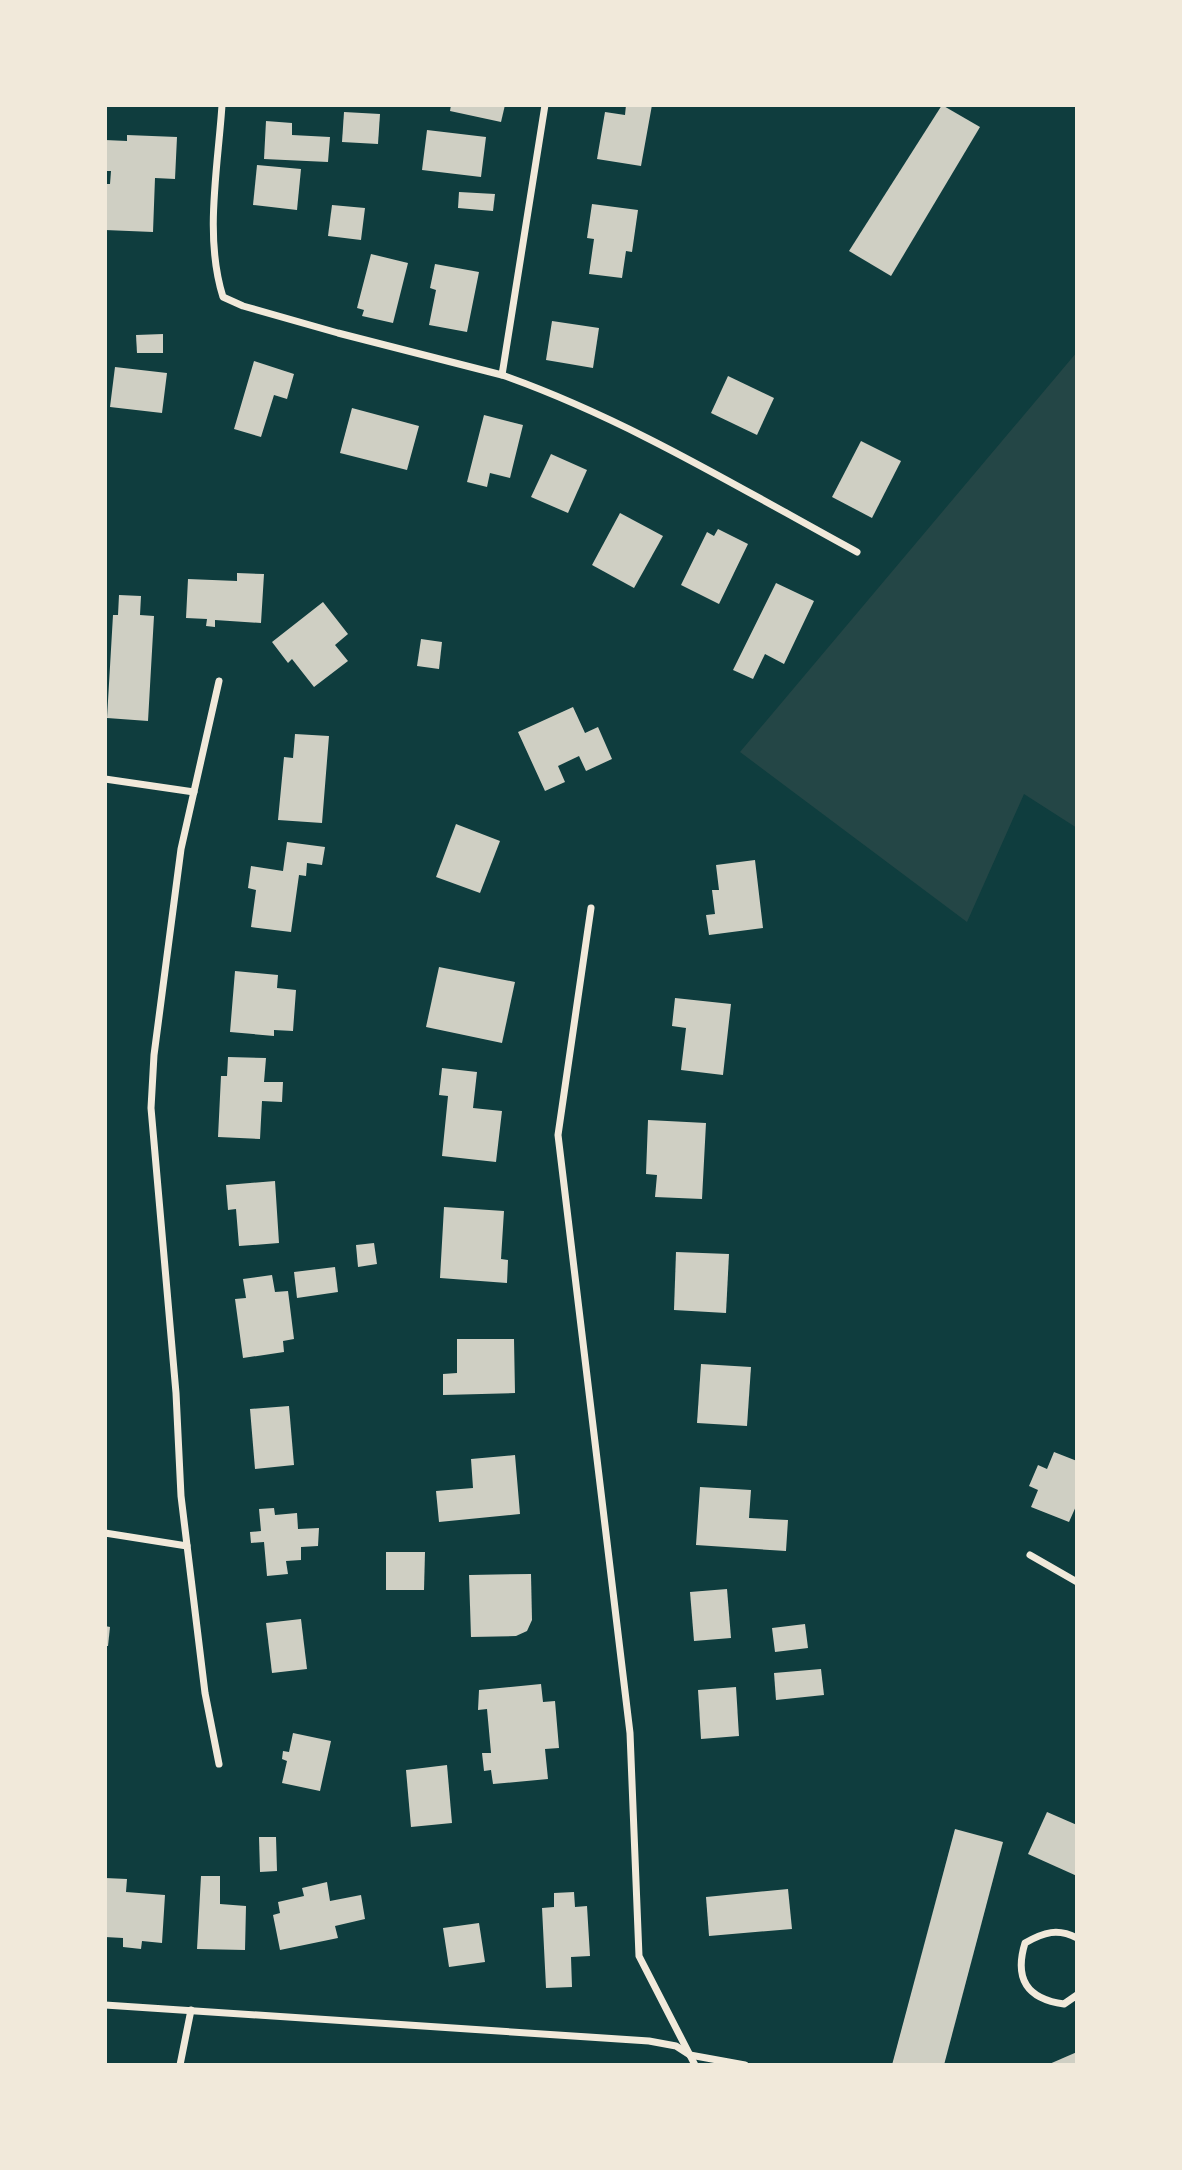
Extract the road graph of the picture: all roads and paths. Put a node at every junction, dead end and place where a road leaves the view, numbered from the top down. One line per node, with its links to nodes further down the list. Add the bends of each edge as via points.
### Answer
1 (222, 105): 3 (street, via 214,221 216,277 223,298)
2 (545, 105): 3 (street)
3 (502, 375): 4 (street, via 623,426)
4 (857, 552)
5 (219, 681): 7 (street)
6 (105, 779): 7 (street)
7 (194, 792): 10 (street, via 181,849 151,1108)
8 (591, 908): 18 (street, via 558,1135 630,1732 639,1956)
9 (105, 1533): 10 (street)
10 (187, 1546): 13 (street, via 205,1693)
11 (1030, 1555): 12 (street)
12 (1077, 1582)
13 (219, 1764)
14 (1077, 1938): 15 (street, via 1064,1931 1042,1933 1026,1943 1021,1958 1025,1986 1042,2001 1064,2004)
15 (1077, 1995)
16 (105, 2005): 17 (street)
17 (191, 2010): 18 (street, via 649,2041 676,2046); 19 (street)
18 (690, 2055): 20 (street); 21 (street)
19 (180, 2065)
20 (695, 2065)
21 (745, 2065)

